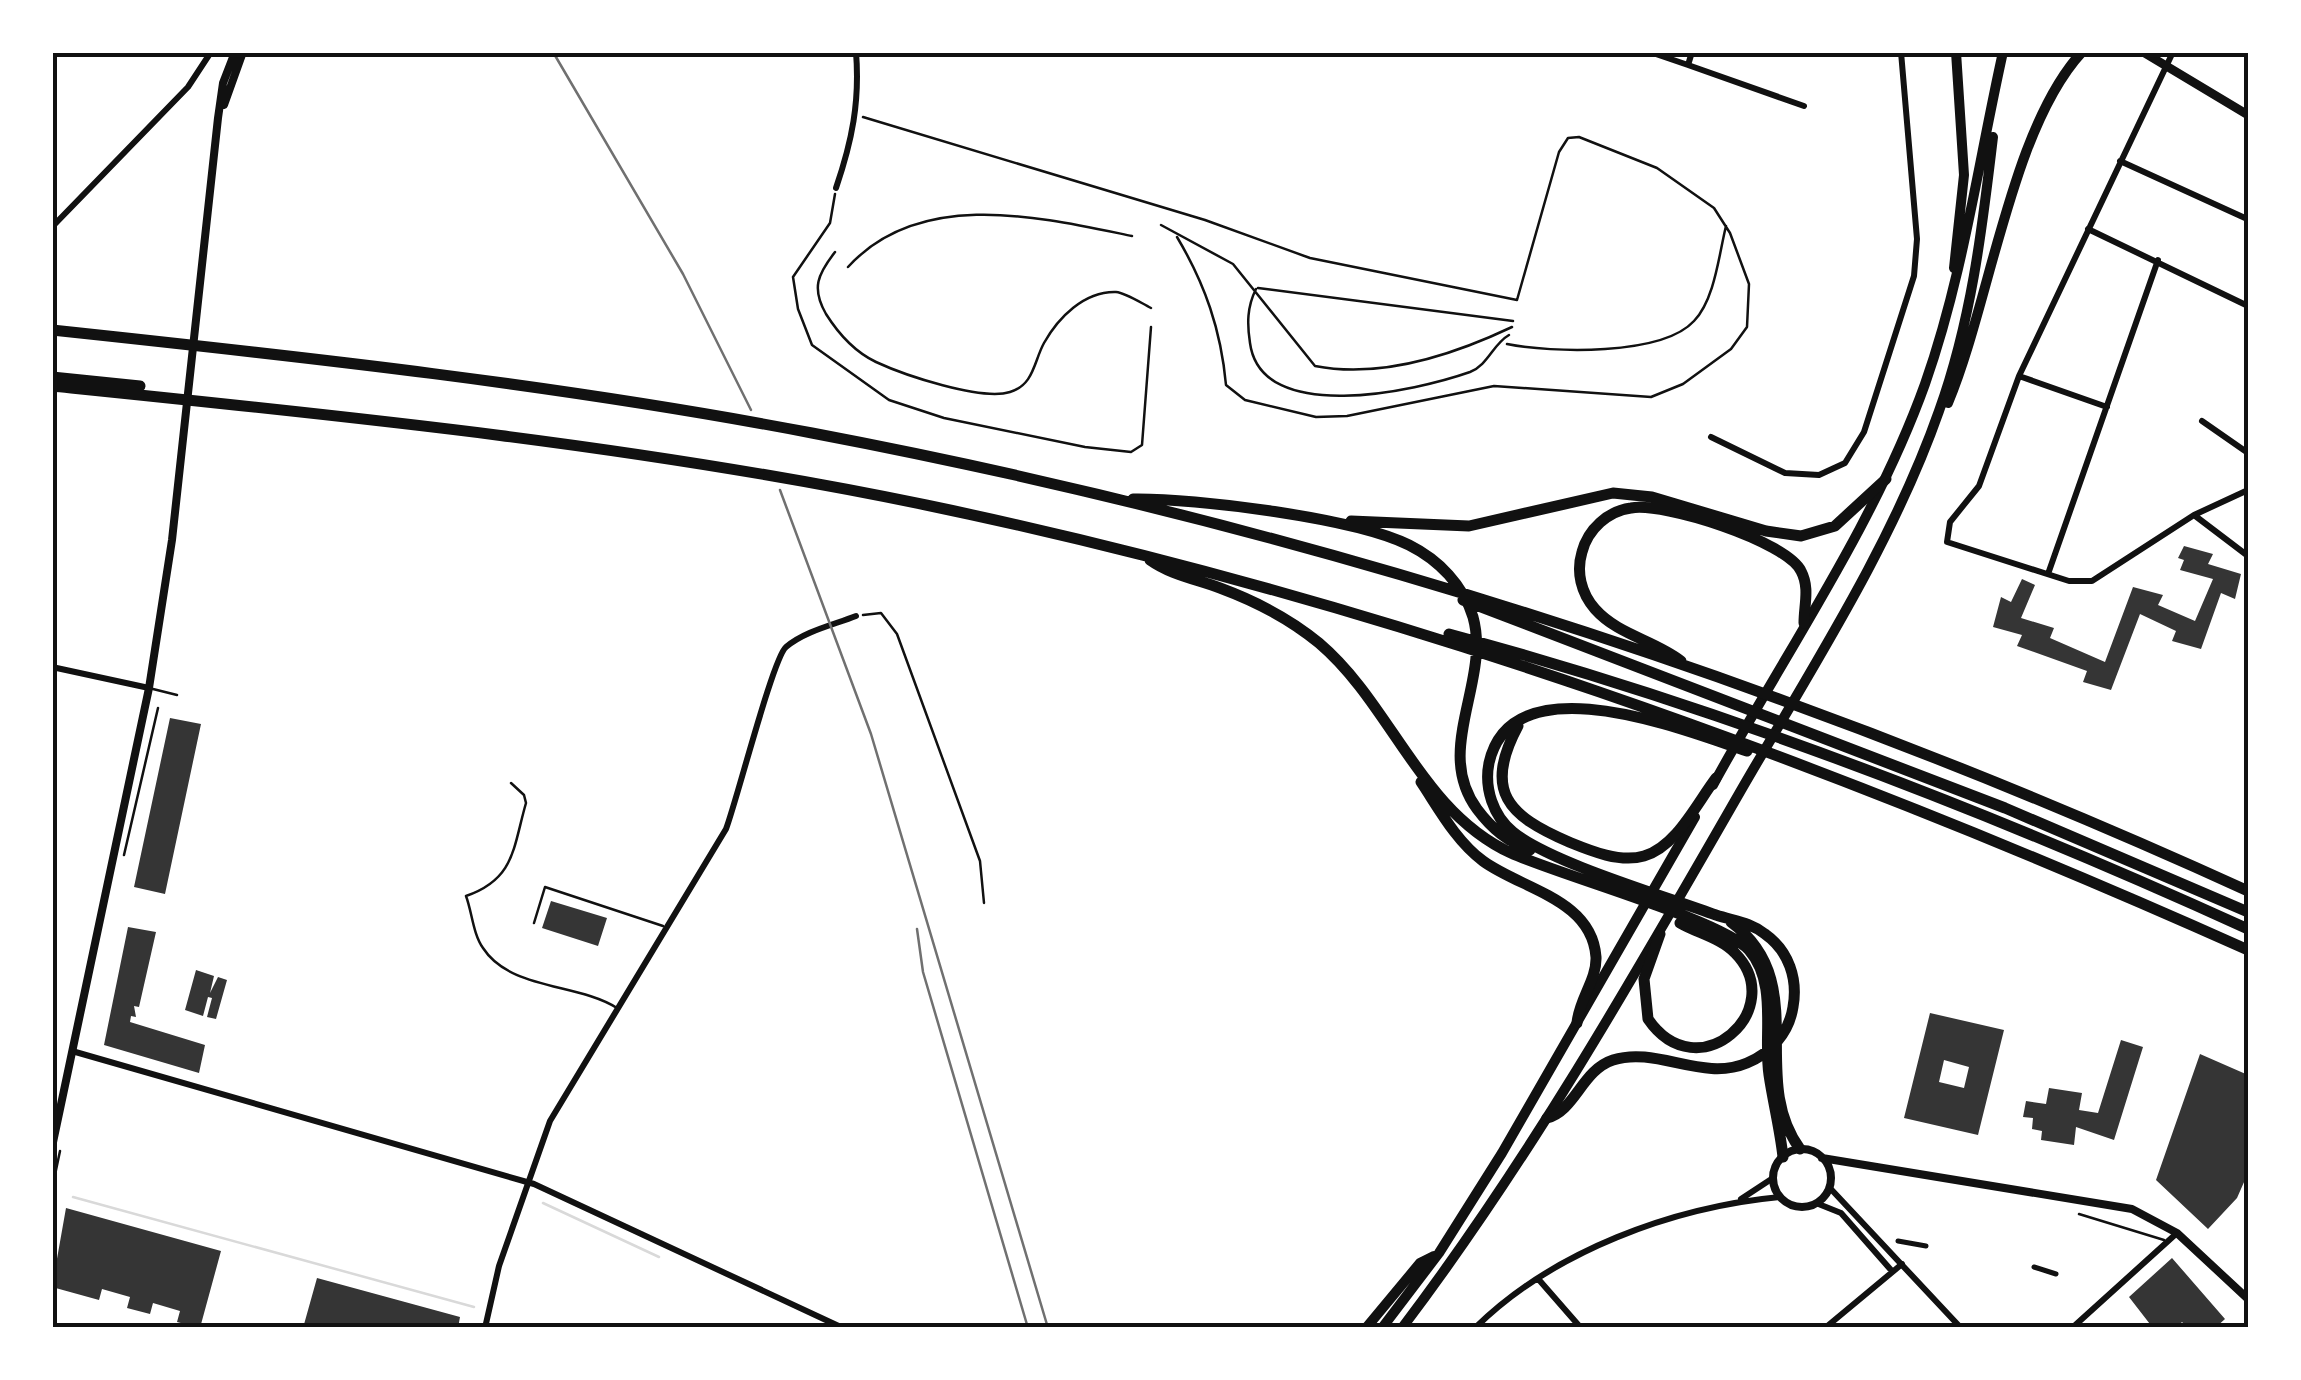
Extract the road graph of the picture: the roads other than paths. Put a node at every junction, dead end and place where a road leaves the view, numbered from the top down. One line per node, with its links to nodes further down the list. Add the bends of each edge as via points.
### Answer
1 (211, 52): 21 (street, via 188,86)
2 (235, 52): 17 (street)
3 (244, 52): 17 (street)
4 (856, 52): 19 (street, via 857,115)
5 (1650, 52): 13 (street)
6 (1692, 52): 13 (street)
7 (1901, 52): 34 (street, via 1917,239 1914,276 1864,432 1844,464 1819,475 1784,473)
8 (1956, 52): 24 (main road, via 1964,174)
9 (2082, 52): 32 (main road, via 2052,94 2034,138 1966,354)
10 (2143, 52): 14 (main road)
11 (2173, 52): 14 (street)
12 (2002, 57): 24 (main road); 32 (main road, via 1977,276)
13 (1688, 64): 15 (street)
14 (2165, 66): 16 (main road); 18 (street)
15 (1804, 106)
16 (2248, 115)
17 (218, 118): 50 (street)
18 (2120, 162): 20 (street); 22 (street)
19 (836, 188)
20 (2245, 218)
21 (52, 228)
22 (2088, 229): 23 (street); 27 (street)
23 (2158, 260): 25 (street); 31 (street)
24 (1950, 299): 36 (main road)
25 (2248, 306)
26 (52, 330): 38 (highway, via 708,414)
27 (2019, 376): 31 (street); 44 (street, via 1978,486 1950,522 1947,542)
28 (52, 378): 30 (highway)
29 (52, 386): 30 (highway)
30 (168, 395): 41 (highway, via 602,447 907,501)
31 (2107, 407): 44 (street)
32 (1940, 410): 65 (main road, via 1902,500)
33 (2202, 421): 35 (street)
34 (1710, 436)
35 (2248, 453)
36 (1886, 479): 40 (highway, via 1835,526 1801,536 1613,493 1468,526); 46 (main road)
37 (2248, 490): 39 (street)
38 (1119, 499): 40 (highway, via 1167,498); 43 (highway)
39 (2194, 514): 42 (street); 44 (street, via 2092,581)
40 (1327, 523): 57 (highway, via 1384,535 1428,556 1460,590 1477,654 1459,754 1473,803 1507,839)
41 (1143, 555): 47 (highway); 54 (highway, via 1166,572 1259,605 1320,644)
42 (2248, 556)
43 (1383, 568): 49 (highway); 60 (highway, via 2005,808)
44 (2048, 574)
45 (856, 616): 63 (street, via 804,635 775,660 726,829)
46 (1804, 624): 49 (highway, via 1803,575 1784,553 1673,513 1617,511 1583,546 1584,593 1614,626); 55 (main road)
47 (1405, 627): 53 (highway); 64 (highway, via 1631,684 1817,750)
48 (52, 667): 50 (street)
49 (1692, 669): 58 (highway, via 2012,790)
50 (149, 688): 51 (lane); 69 (street)
51 (177, 694)
52 (1519, 725): 53 (highway, via 1546,712 1598,708); 55 (highway, via 1500,764 1513,808 1536,828 1607,855 1642,857 1657,850); 57 (highway, via 1493,751 1492,802 1512,831)
53 (1788, 759): 66 (highway)
54 (1413, 764): 59 (highway, via 1461,820 1498,846); 68 (highway, via 1468,848 1558,901 1588,930 1595,968)
55 (1716, 778): 68 (main road)
56 (511, 784): 67 (lane, via 526,803 508,865 488,888 466,896 480,944 514,972)
57 (1569, 860): 61 (highway)
58 (2248, 891)
59 (1664, 912): 65 (highway, via 1732,949 1750,977 1747,1016 1732,1035 1711,1047 1672,1042 1648,1019 1644,979); 73 (highway, via 1729,936 1760,968)
60 (2248, 912)
61 (1728, 919): 70 (highway, via 1751,924 1782,951 1793,971 1792,1014 1779,1040 1745,1064 1716,1069 1612,1060 1593,1070 1557,1116); 72 (highway, via 1750,936 1776,985 1776,1069)
62 (534, 923): 63 (lane, via 545,887)
63 (669, 928): 67 (street)
64 (2248, 929)
65 (1660, 934): 70 (main road)
66 (2248, 950)
67 (618, 1009): 77 (street, via 550,1121)
68 (1577, 1023): 89 (main road)
69 (72, 1051): 71 (street); 77 (street)
70 (1547, 1118): 100 (main road)
71 (52, 1147)
72 (1800, 1150): 73 (street); 74 (street)
73 (1783, 1156): 76 (street)
74 (1822, 1158): 75 (street); 78 (street)
75 (1858, 1166): 78 (street); 80 (street)
76 (1773, 1178): 79 (street); 81 (street)
77 (526, 1182): 96 (street); 97 (street)
78 (1830, 1182): 82 (street); 90 (street)
79 (1780, 1197): 81 (street); 82 (street, via 1797,1206)
80 (2092, 1199): 84 (lane); 85 (street, via 2132,1209)
81 (1738, 1201): 94 (street, via 1632,1232)
82 (1816, 1203): 92 (street, via 1841,1213)
83 (2079, 1214): 84 (lane)
84 (2090, 1217): 87 (lane)
85 (2177, 1233): 87 (street); 95 (street)
86 (1898, 1241): 88 (street)
87 (2168, 1242): 105 (street)
88 (1926, 1246)
89 (1439, 1253): 98 (main road, via 1420,1264); 99 (main road)
90 (1902, 1264): 92 (street); 104 (street)
91 (2034, 1267): 93 (street)
92 (1891, 1270): 103 (street)
93 (2056, 1274)
94 (1540, 1281): 101 (street); 102 (street)
95 (2248, 1299)
96 (485, 1328)
97 (843, 1328)
98 (1366, 1328)
99 (1382, 1328)
100 (1402, 1328)
101 (1475, 1328)
102 (1580, 1328)
103 (1825, 1328)
104 (1961, 1328)
105 (2072, 1328)

